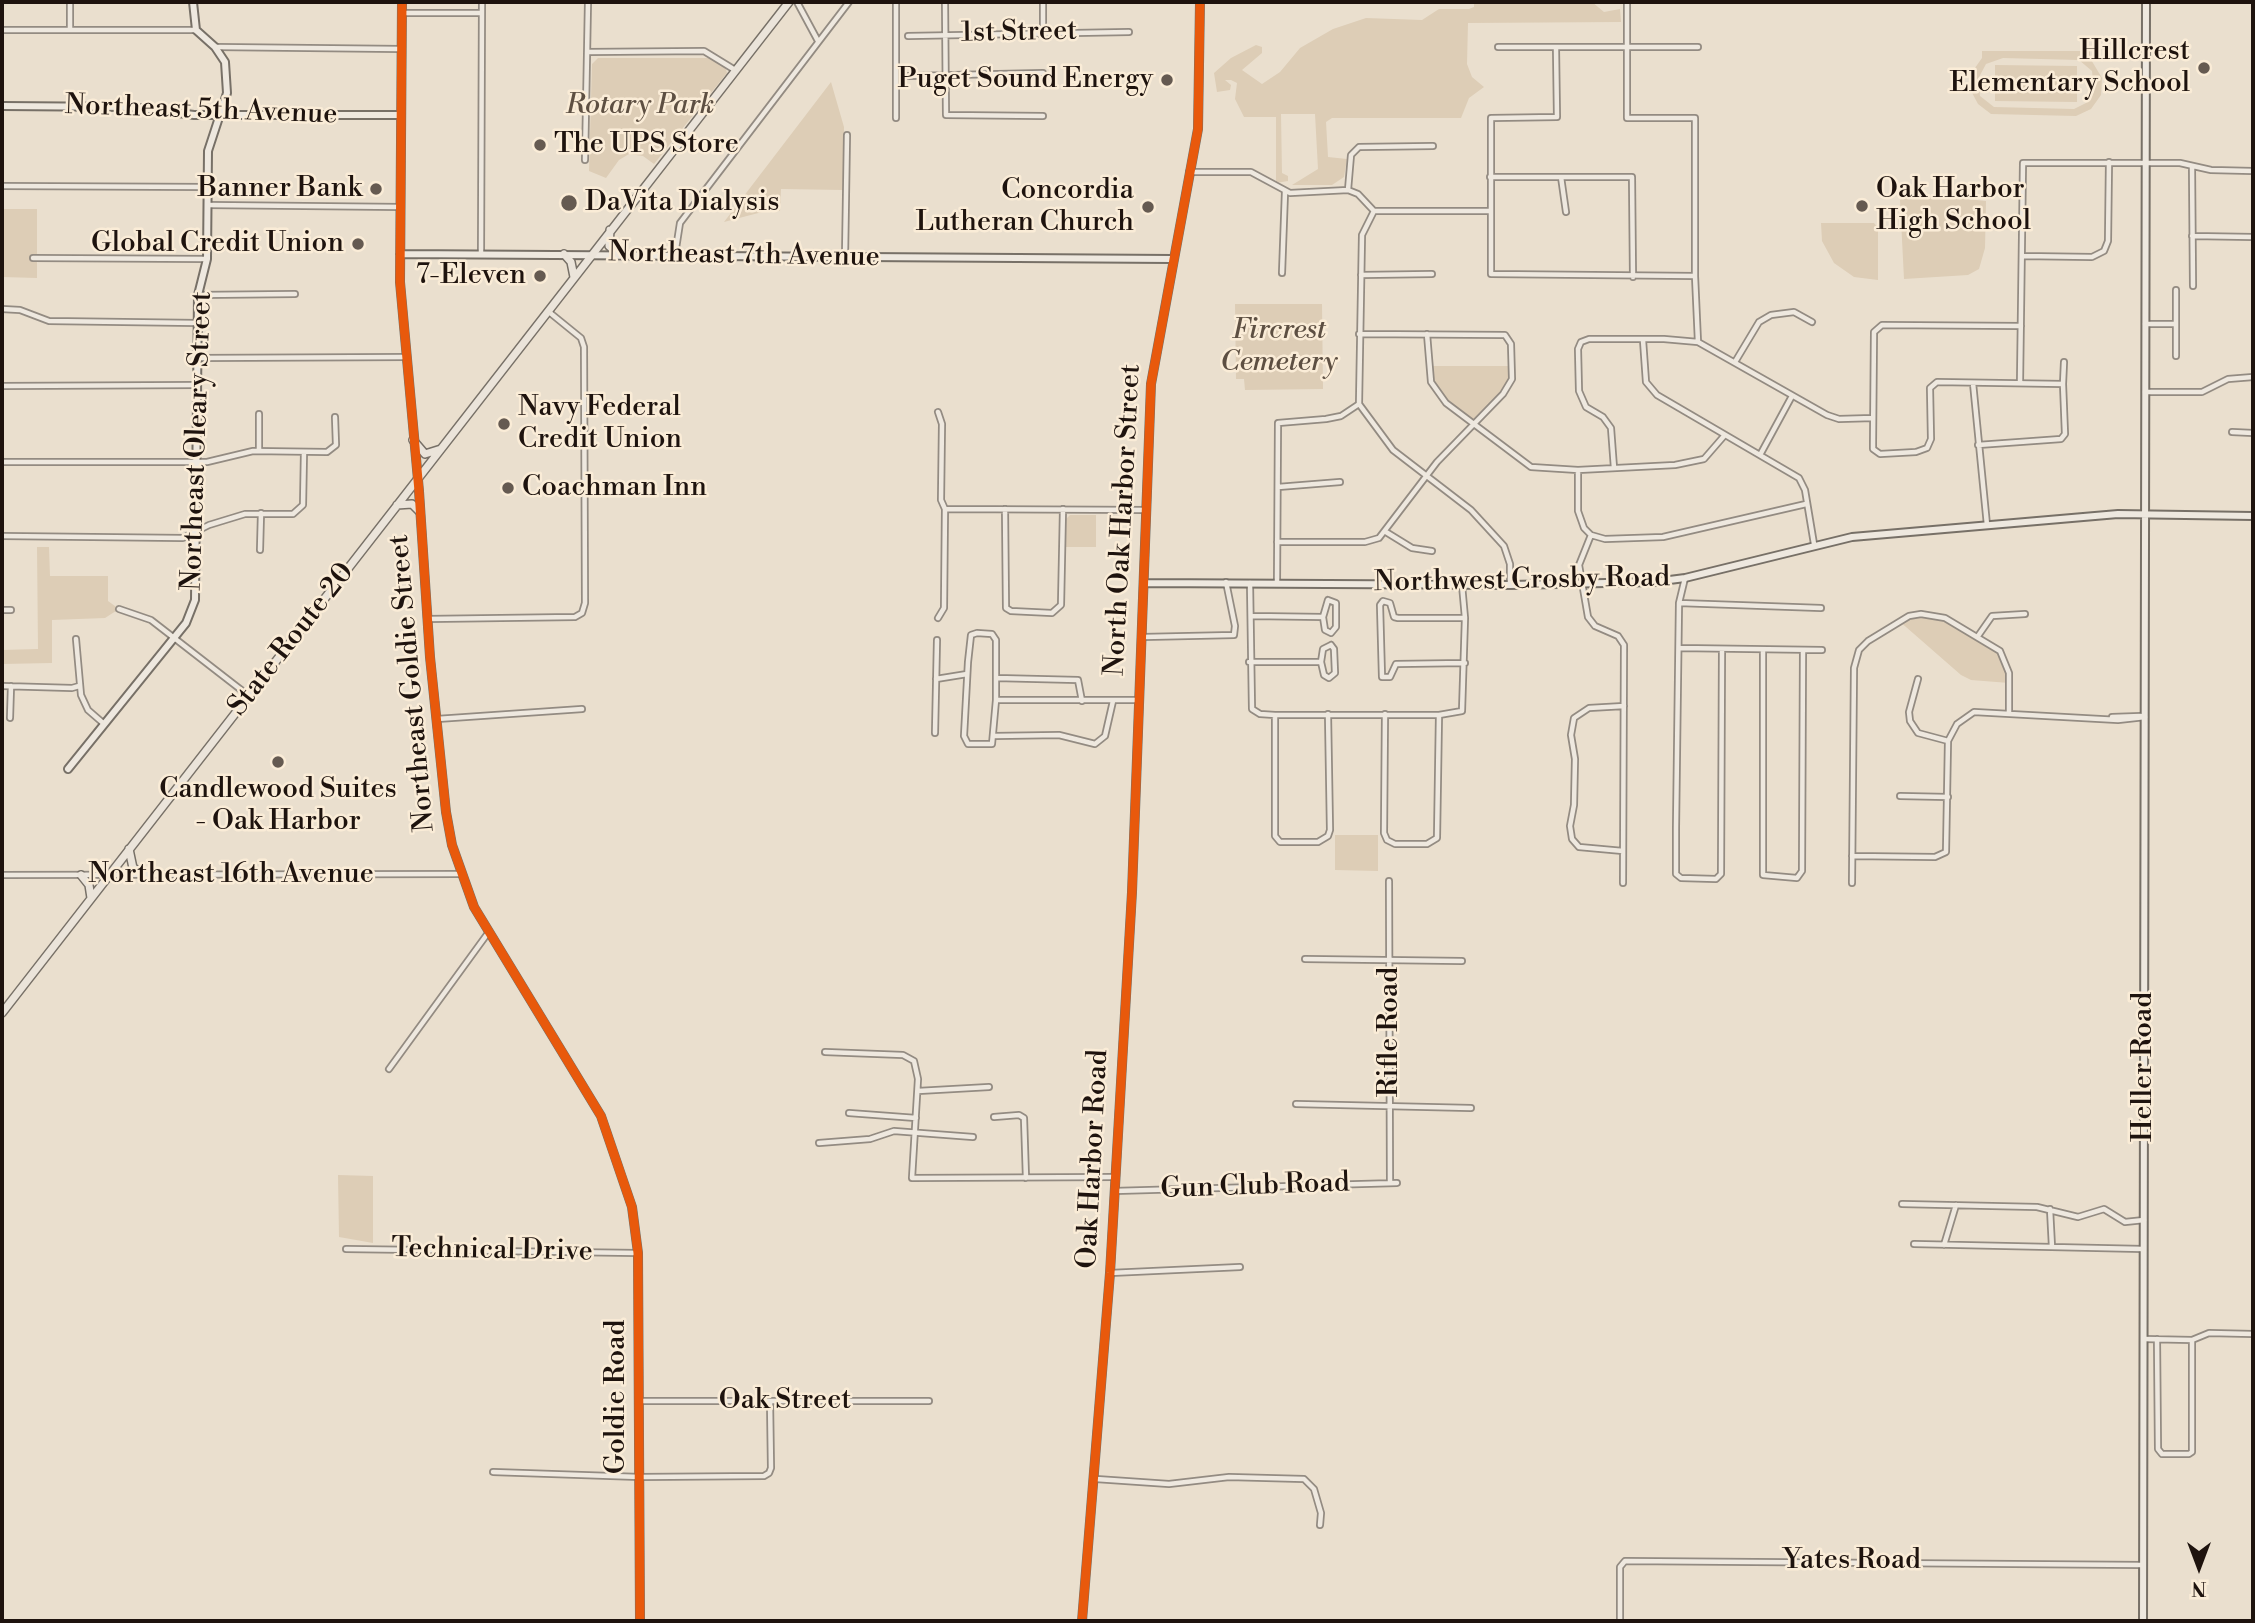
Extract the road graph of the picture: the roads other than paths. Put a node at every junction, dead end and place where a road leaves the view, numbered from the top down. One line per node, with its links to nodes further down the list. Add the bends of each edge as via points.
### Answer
1 (70, 2): 18 (street)
2 (193, 2): 19 (street)
3 (402, 2): 15 (street, Northeast Goldie Street)
4 (482, 2): 16 (street)
5 (588, 2): 31 (street)
6 (789, 2): 32 (main road, State Route 20)
7 (797, 2): 24 (street)
8 (849, 2): 24 (street)
9 (896, 2): 40 (street)
10 (945, 2): 22 (street)
11 (1043, 2): 20 (street)
12 (1200, 2): 48 (street, North Oak Harbor Street, via 1200,106)
13 (1626, 2): 27 (street)
14 (2146, 2): 45 (street, Heller Road)
15 (401, 13): 16 (street); 30 (street, Northeast Goldie Street)
16 (482, 13): 63 (street)
17 (2, 30): 18 (street)
18 (70, 30): 19 (street)
19 (196, 30): 25 (street, Northeast Oleary Street)
20 (1043, 32): 21 (street, 1st Street); 22 (street, 1st Street)
21 (1129, 32)
22 (946, 34): 23 (street, 1st Street); 34 (street)
23 (908, 36)
24 (818, 41): 68 (street, via 680,223)
25 (215, 47): 30 (street); 37 (street, Northeast Oleary Street, via 227,74 227,100)
26 (1499, 47): 29 (street)
27 (1626, 47): 28 (street); 29 (street); 78 (street, via 1627,118 1695,118)
28 (1698, 47)
29 (1556, 48): 49 (street, via 1557,117 1491,118)
30 (401, 49): 38 (street, Northeast Goldie Street)
31 (588, 52): 32 (street, via 704,51); 43 (street)
32 (735, 70): 60 (main road, State Route 20)
33 (1043, 73): 34 (street)
34 (946, 75): 35 (street); 39 (street, via 946,115)
35 (908, 76)
36 (2, 106): 37 (street, Northeast 5th Avenue, via 131,107)
37 (221, 115): 38 (street, Northeast 5th Avenue); 52 (street, Northeast Oleary Street, via 208,151)
38 (401, 116): 56 (street, Northeast Goldie Street)
39 (1043, 116)
40 (896, 118)
41 (847, 135): 69 (street)
42 (1433, 146): 53 (street, via 1359,146 1351,155)
43 (585, 160)
44 (2109, 162): 45 (street); 70 (street, via 2104,251 2091,257); 70 (street, via 2023,163)
45 (2145, 163): 46 (street); 88 (street, Heller Road)
46 (2192, 167): 47 (street); 61 (street)
47 (2253, 171)
48 (1189, 172): 54 (street, via 1251,172); 73 (street, North Oak Harbor Street)
49 (1490, 177): 50 (street); 58 (street)
50 (1561, 177): 59 (street); 77 (street, via 1632,177)
51 (2, 186): 52 (street)
52 (208, 187): 55 (street, Northeast Oleary Street)
53 (1348, 190): 54 (street); 57 (street)
54 (1285, 192): 74 (street)
55 (208, 205): 56 (street); 72 (street, Northeast Oleary Street)
56 (401, 207): 64 (street, Northeast Goldie Street)
57 (1374, 211): 58 (street); 76 (street, via 1362,236)
58 (1490, 211): 77 (street, via 1491,274)
59 (1566, 212)
60 (611, 228): 66 (main road, State Route 20); 67 (main road, via 609,246)
61 (2192, 236): 62 (street); 80 (street)
62 (2253, 237)
63 (481, 253): 64 (street, Northeast 7th Avenue); 65 (street, Northeast 7th Avenue)
64 (400, 254): 97 (street, Northeast Goldie Street)
65 (564, 254): 66 (street, Northeast 7th Avenue); 79 (main road)
66 (590, 254): 67 (street, Northeast 7th Avenue); 79 (main road, State Route 20)
67 (619, 255): 68 (street, Northeast 7th Avenue)
68 (675, 255): 69 (street, Northeast 7th Avenue)
69 (845, 257): 73 (street, Northeast 7th Avenue)
70 (2022, 257): 90 (street)
71 (33, 258): 72 (street)
72 (207, 259): 83 (street, Northeast Oleary Street)
73 (1172, 259): 136 (street, North Oak Harbor Street, via 1151,384)
74 (1282, 273)
75 (1432, 274): 76 (street)
76 (1361, 275): 91 (street)
77 (1633, 276): 78 (street)
78 (1695, 276): 94 (street)
79 (574, 277): 85 (main road, State Route 20)
80 (2193, 286)
81 (2176, 290): 89 (street)
82 (295, 294): 83 (street)
83 (198, 295): 87 (street, Northeast Oleary Street)
84 (2, 309): 87 (street, via 49,321)
85 (549, 312): 119 (main road, State Route 20); 168 (street, via 581,338 584,347 582,613 575,617)
86 (1812, 322): 98 (street, via 1794,312 1771,315 1759,322)
87 (198, 323): 96 (street, Northeast Oleary Street)
88 (2144, 324): 89 (street); 106 (street, Heller Road)
89 (2176, 324): 95 (street)
90 (2021, 326): 102 (street); 112 (street, via 1879,326 1874,337)
91 (1359, 334): 92 (street); 108 (street)
92 (1427, 334): 113 (street, via 1432,382 1446,403); 113 (street, via 1505,335 1509,339 1513,372 1508,388)
93 (1643, 340): 94 (street); 116 (street, via 1648,387); 125 (street, via 1589,340 1581,342 1578,349 1581,401 1609,423)
94 (1698, 342): 98 (street)
95 (2176, 356)
96 (197, 358): 97 (street); 104 (street, Northeast Oleary Street)
97 (407, 358): 117 (street, Northeast Goldie Street)
98 (1735, 362): 107 (street)
99 (2064, 362): 103 (street)
100 (2253, 377): 106 (street, via 2232,378 2202,392)
101 (1973, 383): 102 (street); 112 (street, via 1932,384 1931,439 1921,451 1876,452); 118 (street)
102 (2020, 383): 103 (street)
103 (2063, 384): 118 (street, via 2063,438)
104 (197, 385): 105 (street); 124 (street, Northeast Oleary Street)
105 (2, 386)
106 (2144, 392): 139 (street, Heller Road)
107 (1792, 396): 112 (street, via 1834,418); 122 (street)
108 (1359, 404): 127 (street, via 1393,450); 130 (street, via 1340,416 1279,423)
109 (938, 412): 133 (street)
110 (259, 414): 120 (street)
111 (335, 417): 121 (street, via 333,450)
112 (1873, 418)
113 (1474, 423): 126 (street, via 1522,463); 127 (street)
114 (2232, 432): 115 (street)
115 (2253, 433)
116 (1724, 436): 122 (street); 125 (street, via 1708,456 1695,461)
117 (414, 440): 119 (main road, via 425,454); 128 (street, Northeast Goldie Street)
118 (1978, 446): 141 (street)
119 (442, 449): 128 (main road, State Route 20)
120 (259, 452): 121 (street); 124 (street)
121 (304, 452): 138 (street, via 300,510)
122 (1760, 455): 131 (street, via 1799,478)
123 (2, 462): 124 (street)
124 (196, 462): 143 (street, Northeast Oleary Street)
125 (1614, 468): 126 (street)
126 (1578, 470): 144 (street, via 1578,512)
127 (1426, 477): 142 (street); 157 (street, via 1471,510 1504,546)
128 (418, 479): 132 (main road, State Route 20); 137 (street, Northeast Goldie Street)
129 (1340, 482): 130 (street)
130 (1278, 487): 146 (street)
131 (1807, 504): 144 (street, via 1663,537); 147 (street)
132 (397, 506): 137 (main road, via 412,504); 189 (main road, State Route 20)
133 (945, 509): 134 (street); 166 (street, via 944,608)
134 (1005, 509): 135 (street); 135 (street, via 1006,608 1052,613 1061,605)
135 (1063, 509): 136 (street)
136 (1147, 510): 152 (street, North Oak Harbor Street)
137 (420, 512): 168 (street, Northeast Goldie Street)
138 (261, 513): 143 (street, via 230,518); 148 (street)
139 (2144, 513): 140 (street, Northwest Crosby Road); 141 (street, Northwest Crosby Road); 201 (street, Heller Road)
140 (2253, 516)
141 (1987, 525): 147 (street, Northwest Crosby Road)
142 (1386, 532): 146 (street, via 1365,542); 149 (street, via 1412,548)
143 (195, 533): 145 (street, via 183,538); 172 (street, Northeast Oleary Street, via 193,610)
144 (1591, 535): 155 (street, via 1581,555)
145 (2, 536)
146 (1277, 542): 154 (street)
147 (1814, 544): 150 (street, Northwest Crosby Road)
148 (260, 550)
149 (1432, 551)
150 (1685, 578): 155 (street, Northwest Crosby Road); 158 (street)
151 (1226, 582): 152 (street, Northwest Crosby Road); 153 (street, Northwest Crosby Road); 170 (street, via 1234,635)
152 (1145, 583): 170 (street, North Oak Harbor Street)
153 (1250, 583): 154 (street, Northwest Crosby Road); 164 (street)
154 (1277, 583): 156 (street, Northwest Crosby Road)
155 (1580, 583): 157 (street, Northwest Crosby Road); 194 (street, via 1590,622 1614,633 1624,645)
156 (1462, 584): 157 (street, Northwest Crosby Road); 167 (street)
157 (1510, 585)
158 (1679, 603): 160 (street); 174 (street)
159 (119, 608): 172 (street, via 151,620)
160 (1821, 608)
161 (2, 610): 162 (street)
162 (11, 610)
163 (2025, 614): 169 (street, via 1992,615)
164 (1252, 616): 165 (street); 179 (street)
165 (1323, 617): 165 (street, via 1326,632 1335,632 1336,603 1332,600 1325,603)
166 (938, 618)
167 (1465, 618): 181 (street); 181 (street, via 1398,618 1390,603 1380,605 1382,677 1390,677 1396,664)
168 (427, 619): 203 (street, Northeast Goldie Street)
169 (1978, 636): 196 (street, via 2007,661); 213 (street, via 1945,618 1921,614 1899,619 1859,650 1854,668)
170 (1143, 637): 191 (street, North Oak Harbor Street)
171 (76, 639): 188 (street)
172 (173, 639): 189 (street); 204 (street, Northeast Oleary Street)
173 (937, 640): 184 (street)
174 (1679, 648): 177 (street); 177 (street, via 1676,874 1681,878 1716,879 1721,874)
175 (1803, 650): 176 (street); 178 (street); 178 (street, via 1802,871 1797,878 1763,875)
176 (1822, 650)
177 (1722, 651): 178 (street)
178 (1763, 651)
179 (1249, 662): 180 (street); 199 (street, via 1252,709)
180 (1321, 662): 180 (street, via 1325,677 1333,677 1333,647 1325,647)
181 (1465, 663): 200 (street, via 1462,711)
182 (967, 674): 183 (street, via 971,635 986,633 996,640); 184 (street); 206 (street, via 964,741 988,746)
183 (996, 678): 190 (street); 192 (street, via 1078,680)
184 (936, 679): 205 (street)
185 (1918, 679): 207 (street, via 1909,712 1913,727 1918,733)
186 (2, 686): 187 (street)
187 (12, 686): 188 (street); 202 (street)
188 (79, 686): 204 (street, via 88,710)
189 (249, 696): 211 (main road, State Route 20)
190 (996, 700): 192 (street); 206 (street)
191 (1138, 700): 193 (street); 242 (street, Oak Harbor Road, via 1132,892)
192 (1082, 701): 193 (street)
193 (1113, 701): 206 (street, via 1105,736 1095,744 1059,735)
194 (1623, 706): 212 (street); 212 (street, via 1589,708 1574,718 1570,826 1579,847)
195 (582, 709): 203 (street)
196 (2009, 713): 201 (street); 207 (street, via 1974,712 1957,724)
197 (1328, 714): 198 (street); 199 (street); 199 (street, via 1330,830 1318,842 1286,843 1275,836)
198 (1385, 714): 200 (street); 200 (street, via 1384,833 1395,844 1427,844 1439,833)
199 (1275, 715)
200 (1439, 715)
201 (2145, 717): 250 (street, Heller Road)
202 (10, 718)
203 (436, 719): 214 (street, Northeast Goldie Street, via 446,812)
204 (103, 723): 208 (street, Northeast Oleary Street)
205 (935, 733)
206 (994, 736)
207 (1948, 741): 210 (street)
208 (68, 769)
209 (1900, 796): 210 (street)
210 (1948, 797): 213 (street, via 1948,849 1941,855)
211 (129, 849): 217 (main road, State Route 20); 218 (main road, via 133,868)
212 (1623, 851): 220 (street)
213 (1852, 856): 221 (street)
214 (461, 874): 218 (street, Northeast 16th Avenue); 223 (street, Northeast Goldie Street)
215 (2, 875): 216 (street, Northeast 16th Avenue)
216 (81, 875): 217 (street, Northeast 16th Avenue); 222 (main road)
217 (109, 875): 218 (street, Northeast 16th Avenue); 222 (main road, State Route 20)
218 (148, 875)
219 (1389, 881): 225 (street, Rifle Road)
220 (1623, 883)
221 (1852, 883)
222 (91, 898): 227 (main road, State Route 20)
223 (488, 933): 229 (street); 241 (street, Northeast Goldie Street, via 601,1116)
224 (1305, 958): 225 (street)
225 (1390, 960): 226 (street); 233 (street, Rifle Road)
226 (1462, 961)
227 (2, 1013)
228 (825, 1052): 231 (street, via 909,1058 917,1067)
229 (389, 1069)
230 (989, 1087): 231 (street)
231 (918, 1091): 237 (street)
232 (1296, 1104): 233 (street)
233 (1390, 1105): 234 (street); 244 (street, Rifle Road)
234 (1471, 1108)
235 (849, 1113): 237 (street)
236 (995, 1117): 243 (street, via 1024,1118)
237 (916, 1118): 238 (street)
238 (916, 1133): 239 (street); 240 (street, via 894,1131 870,1139); 243 (street, via 912,1178)
239 (973, 1137)
240 (819, 1143)
241 (623, 1174): 256 (street, Goldie Road)
242 (1114, 1177): 243 (street); 246 (street, Oak Harbor Road)
243 (1026, 1178)
244 (1390, 1183): 245 (street, Gun Club Road); 246 (street, Gun Club Road)
245 (1397, 1183)
246 (1113, 1191): 258 (street, Oak Harbor Road)
247 (1902, 1204): 248 (street)
248 (1956, 1205): 249 (street); 252 (street)
249 (2050, 1209): 250 (street, via 2078,1217 2104,1209 2125,1222); 253 (street)
250 (2144, 1220): 255 (street, Heller Road)
251 (1914, 1244): 252 (street)
252 (1944, 1245): 253 (street)
253 (2052, 1247): 255 (street)
254 (346, 1249): 256 (street, Technical Drive)
255 (2144, 1249): 260 (street, Heller Road)
256 (638, 1253): 263 (street, Goldie Road)
257 (1240, 1267): 258 (street)
258 (1110, 1273): 268 (street, Oak Harbor Road)
259 (2253, 1334): 262 (street, via 2209,1333)
260 (2144, 1339): 261 (street); 270 (street, Heller Road)
261 (2157, 1339): 262 (street); 262 (street, via 2158,1449 2162,1454 2192,1452)
262 (2193, 1340)
263 (640, 1401): 264 (street, Oak Street); 267 (street, Goldie Road)
264 (770, 1401): 265 (street, Oak Street); 267 (street, via 769,1473 764,1476)
265 (929, 1401)
266 (493, 1472): 267 (street)
267 (640, 1476): 271 (street, Goldie Road)
268 (1096, 1479): 269 (street, via 1169,1485 1228,1477 1304,1479 1314,1489); 272 (street, Oak Harbor Road)
269 (1320, 1525)
270 (2143, 1565): 273 (street, Yates Road, via 1625,1561 1620,1567); 274 (street, Heller Road)
271 (640, 1621)
272 (1082, 1621)
273 (1620, 1621)
274 (2143, 1621)

